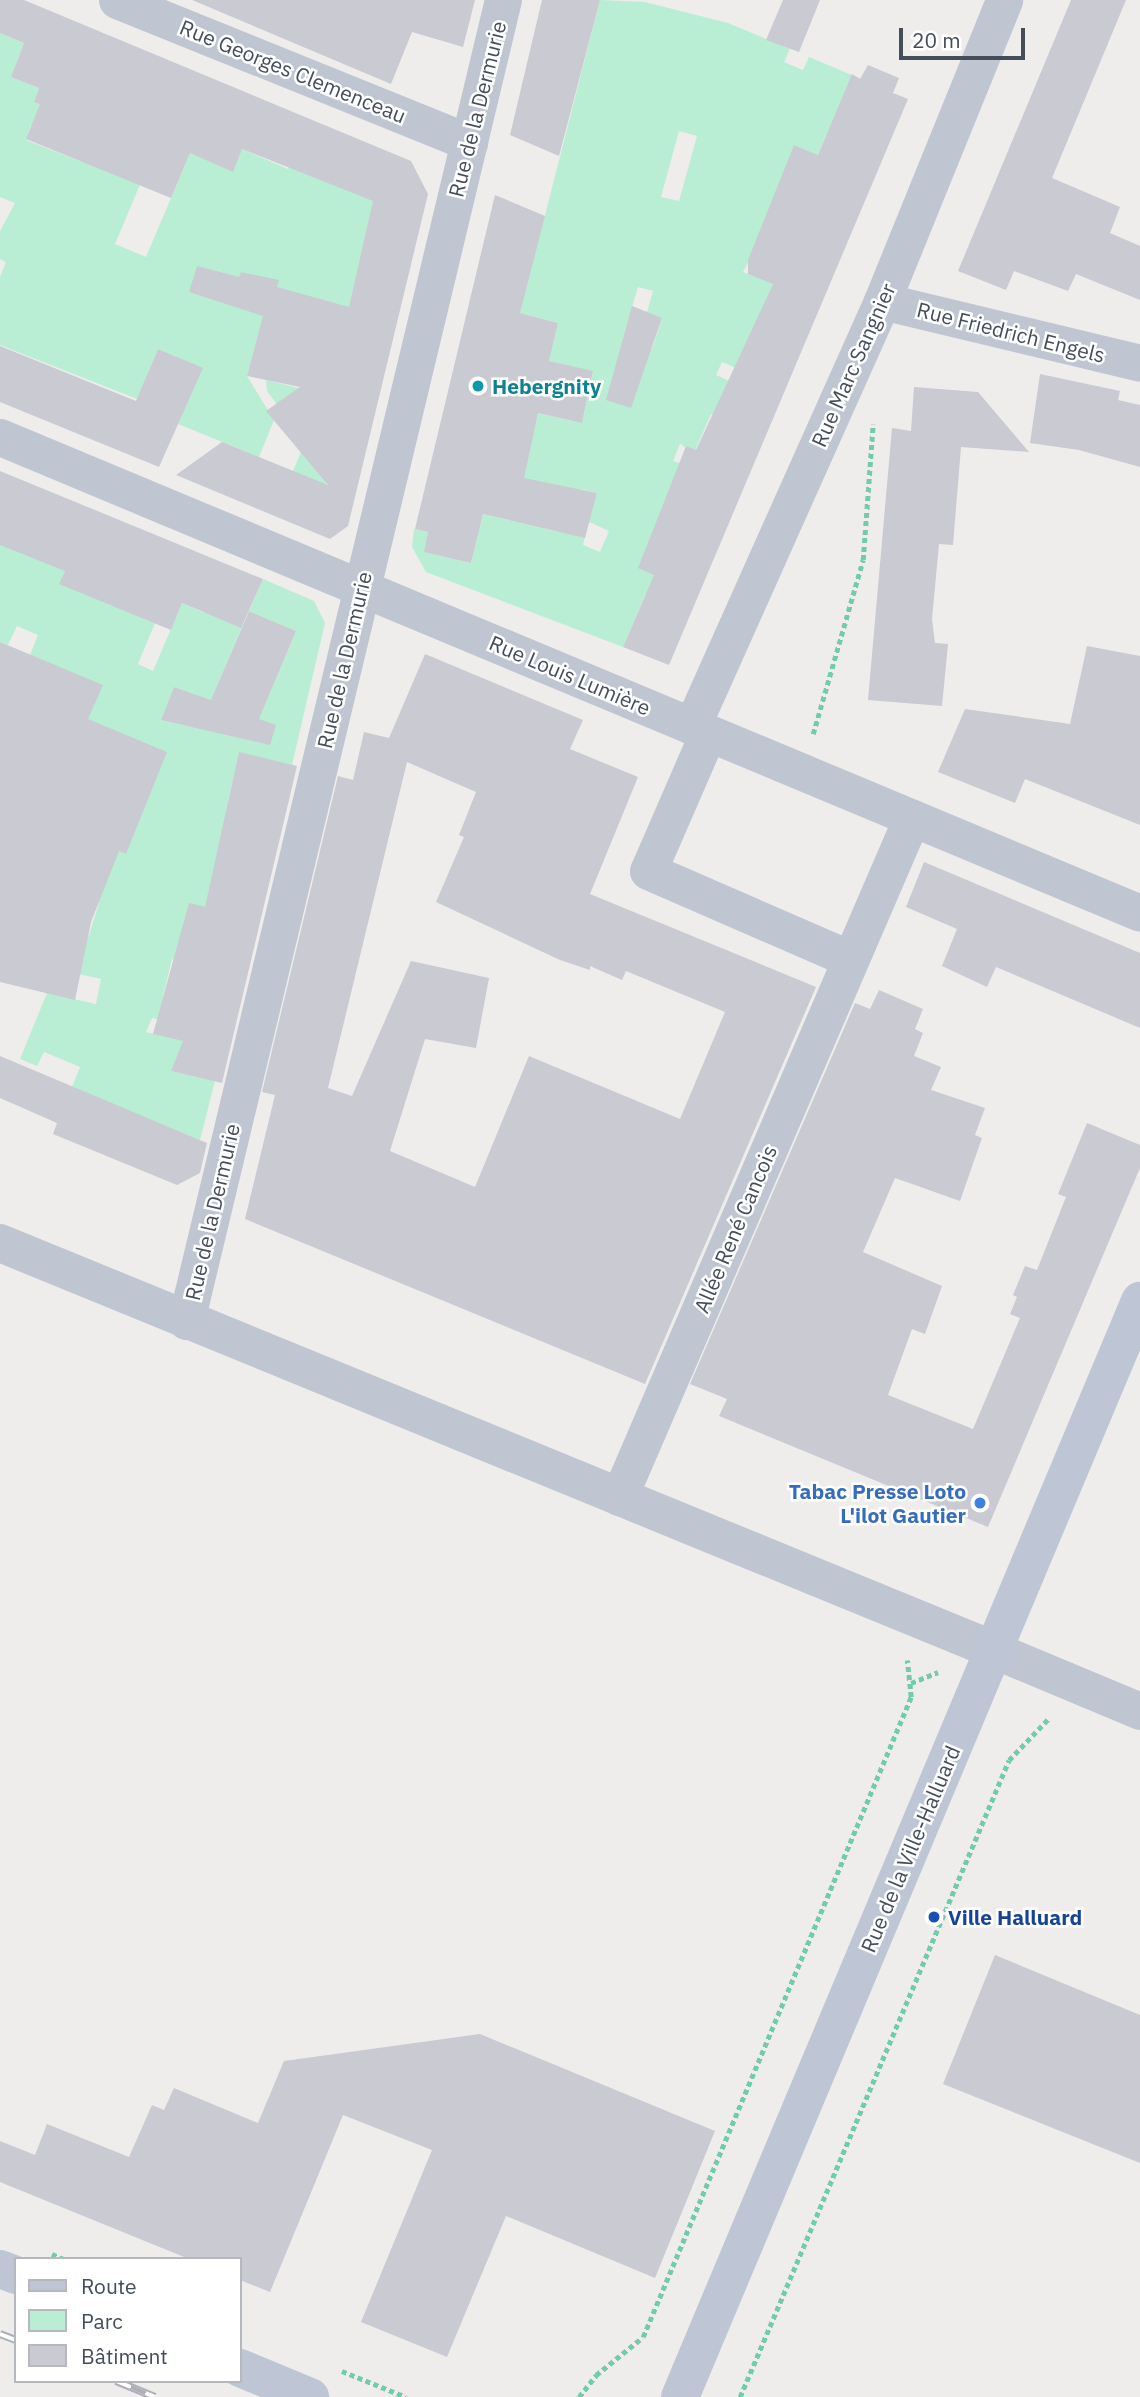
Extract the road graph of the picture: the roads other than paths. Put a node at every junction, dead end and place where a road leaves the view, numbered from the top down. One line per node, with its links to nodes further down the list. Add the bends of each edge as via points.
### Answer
1 (117, 0): 4 (street, Rue Georges Clemenceau)
2 (503, 0): 4 (street, Rue de la Dermurie)
3 (1004, 0): 5 (street, Rue Marc Sangnier)
4 (469, 142): 8 (street, Rue de la Dermurie)
5 (882, 301): 6 (street, Rue Friedrich Engels); 9 (street, Rue Marc Sangnier)
6 (1140, 363)
7 (0, 437): 8 (street, Rue Louis Lumière)
8 (362, 587): 9 (street, Rue Louis Lumière); 15 (street, Rue de la Dermurie)
9 (700, 729): 10 (street, Rue Louis Lumière); 12 (street, Rue Marc Sangnier, via 648,871)
10 (912, 817): 11 (street, Rue Louis Lumière); 12 (street, Allée René Cancois)
11 (1140, 913)
12 (850, 959): 16 (street, Allée René Cancois)
13 (0, 1243): 15 (street)
14 (1140, 1301): 17 (main road, Rue de la Ville-Halluard)
15 (186, 1321): 16 (street)
16 (619, 1497): 17 (street)
17 (994, 1650): 18 (street); 21 (main road, Rue de la Ville-Halluard)
18 (1140, 1712)
19 (242, 2369): 20 (main road)
20 (310, 2397)
21 (680, 2397)

